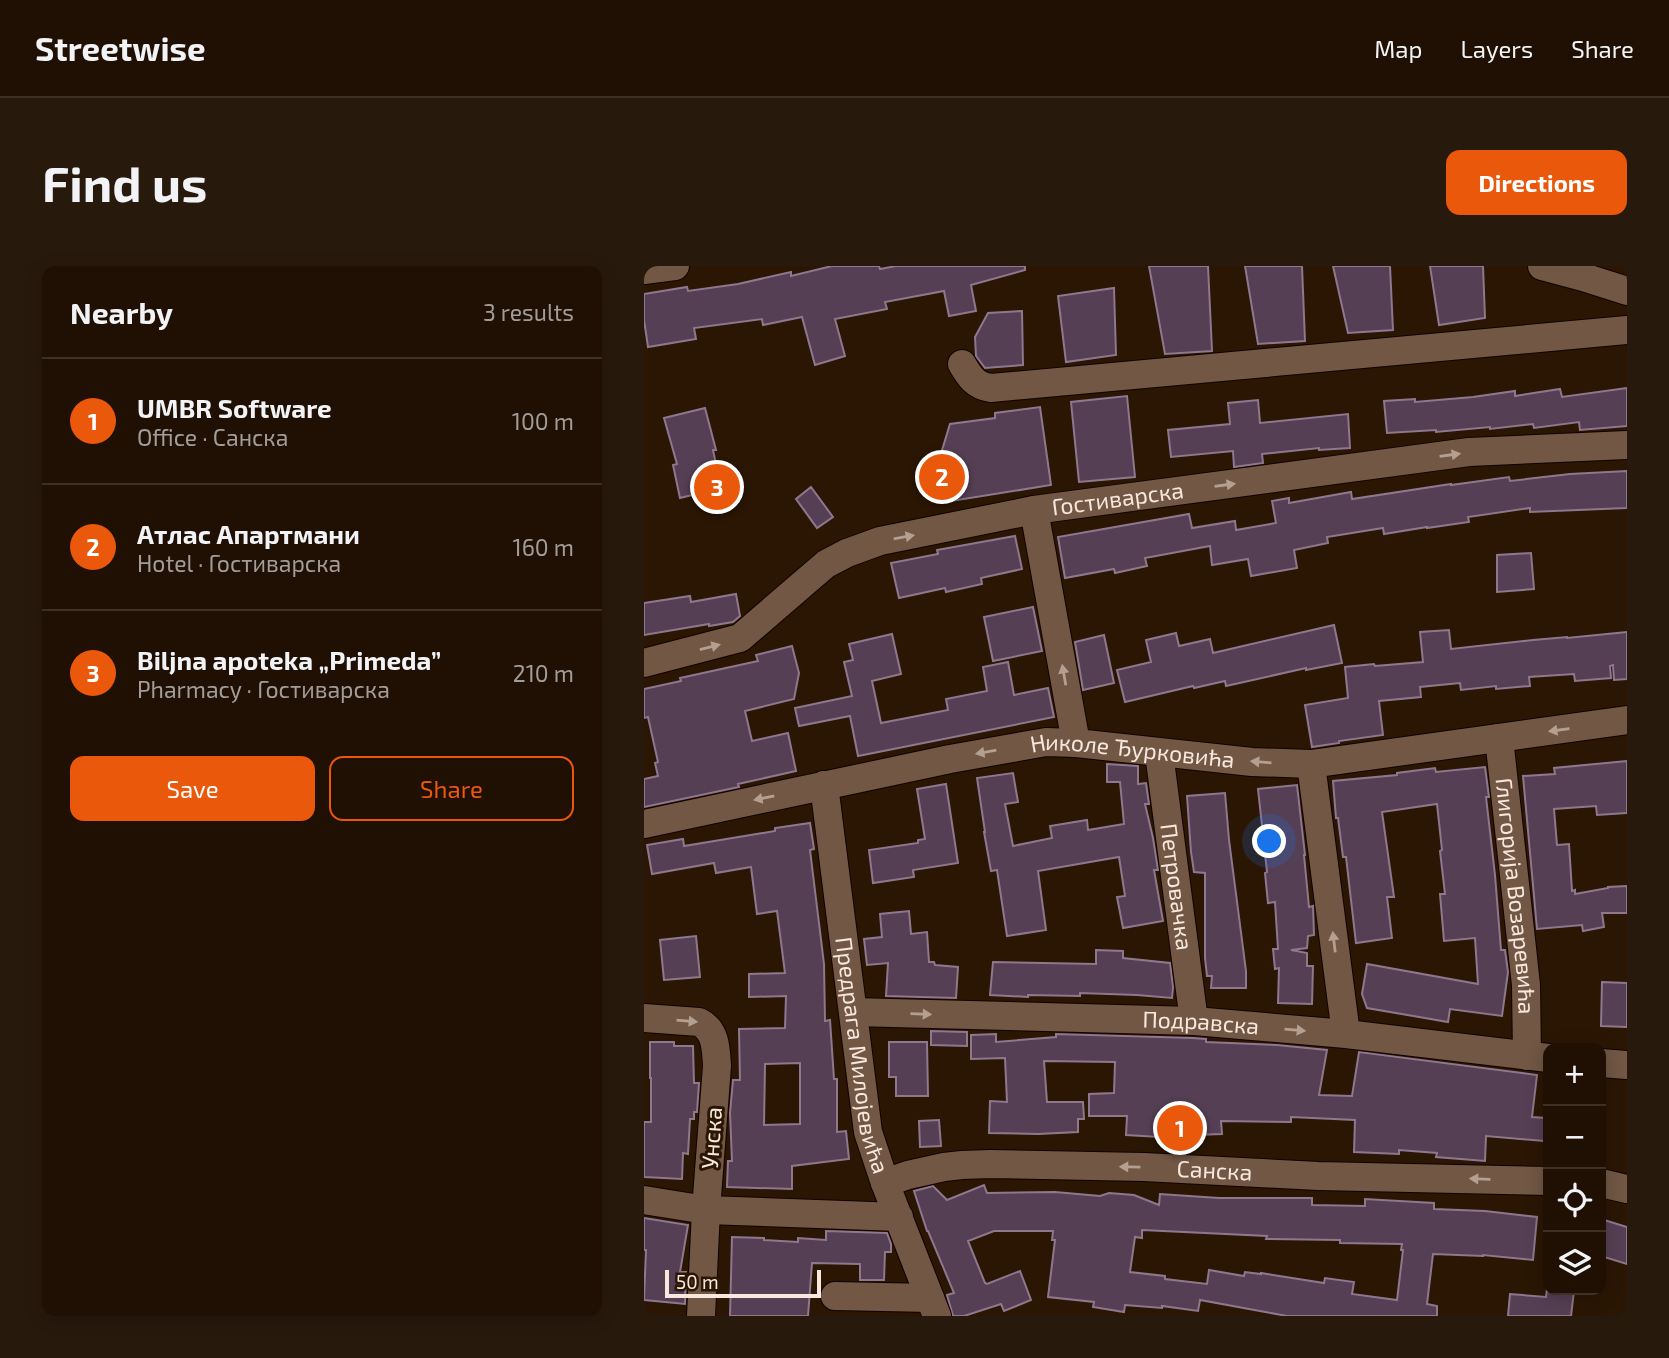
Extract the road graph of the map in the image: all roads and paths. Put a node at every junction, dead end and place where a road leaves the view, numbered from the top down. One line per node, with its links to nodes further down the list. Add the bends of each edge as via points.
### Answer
1 (675, 266): 3 (street)
2 (1542, 266): 4 (street)
3 (644, 270)
4 (1627, 291)
5 (1627, 330): 6 (street, via 990,388 973,380)
6 (962, 364)
7 (1627, 445): 8 (street, Гостиварска, one-way to 7, via 1469,453)
8 (1034, 510): 9 (street, Гостиварска, one-way to 8, via 745,635 826,564 847,553 880,541); 12 (street, one-way to 8)
9 (644, 663)
10 (1627, 720): 11 (street, Николе Ђурковића, one-way to 11)
11 (1499, 738): 14 (street, Николе Ђурковића); 21 (street, Глигорија Возаревића)
12 (1076, 743): 13 (street, Николе Ђурковића); 15 (street, Николе Ђурковића, one-way to 15, via 1015,747)
13 (1159, 753): 14 (street, Николе Ђурковића, one-way to 13); 19 (street, Петровачка)
14 (1311, 764): 20 (street, one-way to 14)
15 (824, 785): 16 (street, Николе Ђурковића, one-way to 16); 17 (street, Предрага Милојевића)
16 (644, 824)
17 (853, 1012): 19 (street, Подравска, one-way to 19); 25 (street, Предрага Милојевића, via 870,1140)
18 (644, 1018): 29 (street, Унска, one-way to 29, via 699,1022 706,1025 716,1045)
19 (1194, 1021): 20 (street, Подравска, one-way to 20)
20 (1346, 1034): 21 (street, Подравска)
21 (1538, 1057)
22 (1606, 1063): 23 (street)
23 (1627, 1065)
24 (1543, 1181): 25 (street, Санска, one-way to 25, via 990,1164 944,1167)
25 (885, 1182): 30 (street, Предрага Милојевића)
26 (1606, 1185): 27 (street)
27 (1627, 1189)
28 (644, 1200): 29 (street)
29 (706, 1210): 30 (street); 33 (street, Унска)
30 (899, 1217): 32 (street, Предрага Милојевића)
31 (835, 1296): 32 (street)
32 (934, 1307)
33 (701, 1316)

